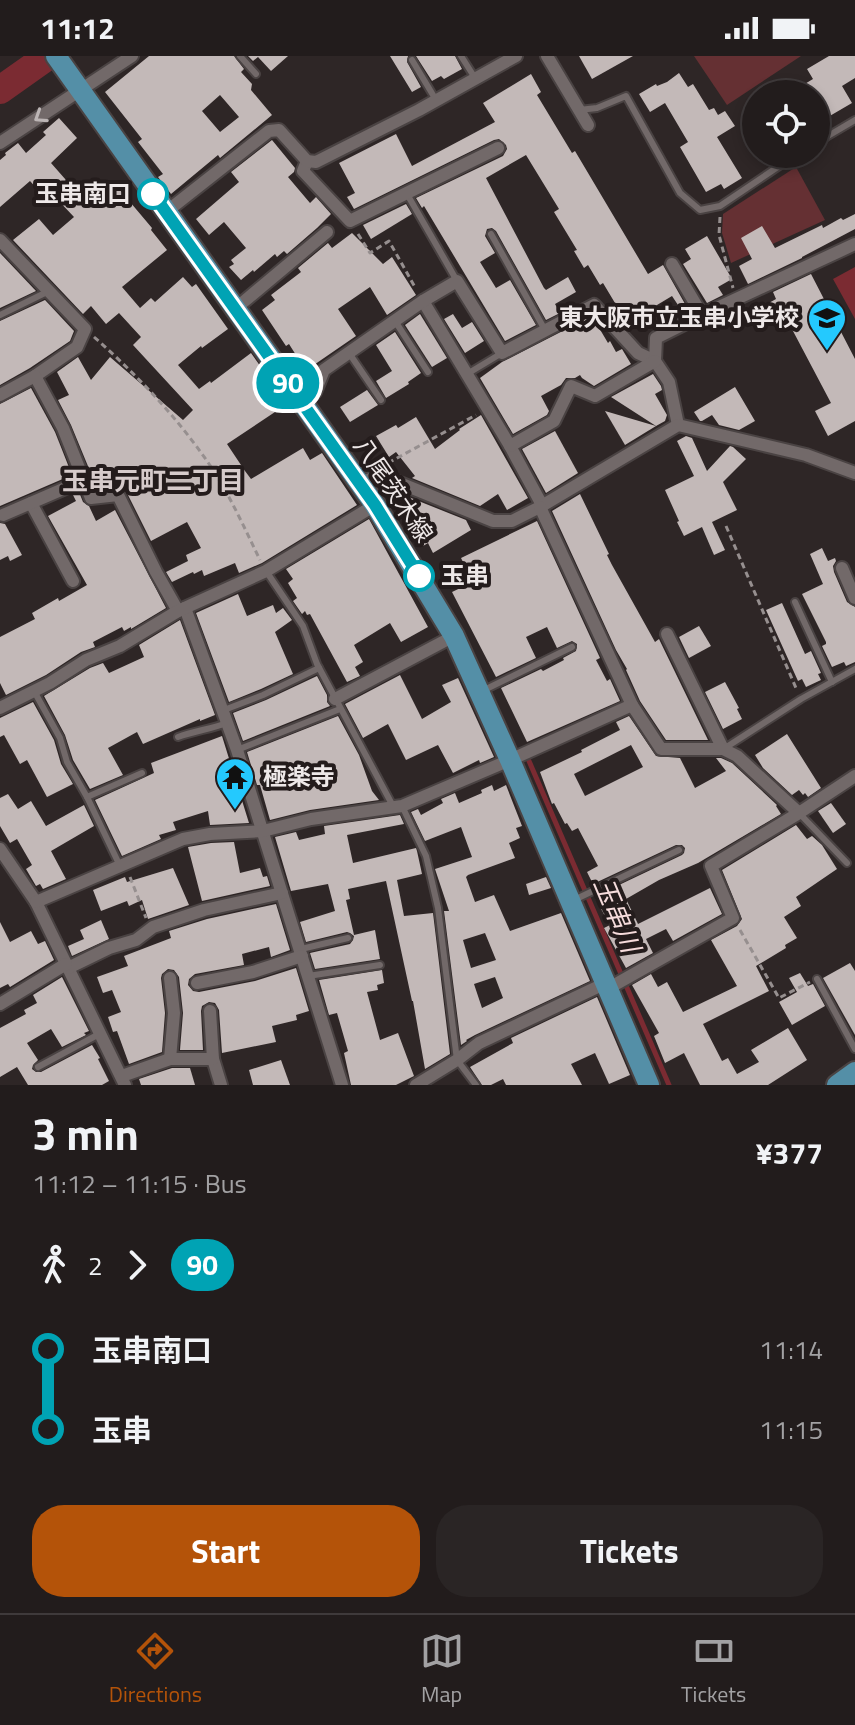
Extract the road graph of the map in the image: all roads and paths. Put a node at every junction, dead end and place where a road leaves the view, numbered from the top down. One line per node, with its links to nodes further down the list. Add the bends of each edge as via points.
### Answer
1 (56, 56): 10 (main road, 八尾茨木線)
2 (132, 56): 10 (street)
3 (240, 56): 8 (lane)
4 (461, 56): 9 (lane)
5 (516, 56): 9 (street)
6 (547, 56): 12 (street)
7 (412, 60): 11 (lane)
8 (256, 74)
9 (475, 78): 11 (street)
10 (78, 87): 16 (street, one-way to 16); 22 (main road, 八尾茨木線)
11 (436, 100): 18 (street, via 316,162)
12 (579, 110): 14 (street); 21 (lane, via 626,96 680,193 700,210)
13 (855, 120): 15 (lane)
14 (588, 125)
15 (830, 135)
16 (0, 143)
17 (498, 148): 20 (street)
18 (307, 161): 22 (street, via 279,130 269,131); 23 (street, via 303,171)
19 (776, 168): 21 (lane)
20 (407, 193): 23 (street); 29 (lane)
21 (720, 206): 31 (path, via 719,235)
22 (166, 212): 33 (main road, 八尾茨木線)
23 (350, 221): 32 (path, via 370,253 389,241)
24 (327, 232): 33 (street)
25 (491, 234): 38 (lane)
26 (855, 244): 31 (street)
27 (2, 246): 30 (street)
28 (672, 264): 35 (street)
29 (457, 281): 32 (street); 40 (street)
30 (49, 291): 34 (lane); 37 (street)
31 (736, 300): 35 (street)
32 (423, 301): 36 (street); 43 (street)
33 (235, 309): 47 (main road, 八尾茨木線)
34 (0, 315)
35 (702, 315): 41 (street, via 656,338)
36 (395, 321): 39 (street); 42 (lane)
37 (85, 329): 44 (street, via 77,347); 61 (path, via 129,368 201,452)
38 (545, 330): 40 (street); 41 (street, via 594,305 638,353)
39 (349, 353): 46 (lane); 47 (street, via 324,370 315,392)
40 (502, 353): 43 (lane)
41 (655, 361): 49 (street, via 669,382); 50 (street, via 595,396 571,386 554,421)
42 (428, 372)
43 (467, 374): 48 (street)
44 (35, 376): 45 (street); 53 (street)
45 (0, 395)
46 (381, 400)
47 (302, 403): 54 (main road, 八尾茨木線)
48 (488, 409): 50 (street); 51 (path)
49 (678, 425): 52 (street, via 806,455); 57 (street)
50 (510, 446): 57 (street)
51 (386, 464)
52 (855, 473)
53 (84, 480): 55 (street); 65 (street, via 91,498 118,495 156,572)
54 (358, 484): 56 (main road, 八尾茨木線); 57 (street, via 380,475 493,521 512,521)
55 (31, 503): 58 (street); 62 (street)
56 (375, 505): 61 (street); 67 (main road, 八尾茨木線)
57 (541, 506): 76 (street)
58 (3, 515)
59 (726, 526): 74 (path)
60 (842, 568): 63 (street)
61 (266, 571): 65 (street); 69 (lane, via 303,626)
62 (73, 581)
63 (855, 598)
64 (795, 602): 71 (lane)
65 (182, 610): 72 (street); 78 (street)
66 (667, 634): 80 (street)
67 (454, 636): 73 (main road, 八尾茨木線); 75 (street)
68 (572, 647): 73 (lane)
69 (319, 668): 75 (lane); 78 (lane)
70 (855, 669): 71 (lane)
71 (832, 682): 74 (lane)
72 (34, 691): 77 (street); 85 (lane)
73 (479, 692): 82 (main road, 八尾茨木線)
74 (801, 699): 80 (lane)
75 (338, 704): 81 (lane); 86 (lane)
76 (632, 705): 80 (street, via 661,749); 82 (street)
77 (0, 708)
78 (225, 717): 79 (lane, via 216,727); 81 (street)
79 (178, 737)
80 (723, 749): 87 (street)
81 (237, 750): 88 (street)
82 (510, 760): 86 (street); 94 (main road, 八尾茨木線)
83 (142, 773): 85 (lane)
84 (855, 776): 87 (street)
85 (87, 797): 92 (lane)
86 (398, 807): 88 (street); 113 (lane, via 426,856 438,908)
87 (799, 813): 91 (lane); 96 (street, via 711,866)
88 (263, 831): 92 (street, via 183,839); 93 (street)
89 (0, 849): 95 (street)
90 (679, 850): 94 (lane)
91 (847, 863)
92 (122, 864): 95 (street); 97 (path)
93 (282, 893): 97 (street); 99 (street)
94 (582, 897): 106 (main road, 八尾茨木線)
95 (36, 902): 101 (street)
96 (733, 918): 104 (path, via 779,998); 106 (street)
97 (152, 928): 101 (street, via 136,940)
98 (348, 938): 99 (lane)
99 (301, 953): 102 (street); 105 (street, via 253,972)
100 (380, 965): 102 (lane)
101 (67, 966): 107 (street); 109 (street)
102 (308, 977): 117 (street)
103 (170, 978): 111 (street)
104 (817, 979): 110 (lane)
105 (197, 983)
106 (608, 986): 113 (street, via 479,1043); 120 (main road, 八尾茨木線)
107 (0, 1004)
108 (210, 1011): 112 (street)
109 (101, 1033): 114 (lane); 115 (street)
110 (855, 1049)
111 (170, 1059): 112 (street); 115 (street)
112 (213, 1059): 116 (street)
113 (457, 1060): 118 (street); 119 (lane)
114 (38, 1067)
115 (124, 1081)
116 (221, 1085)
117 (342, 1085)
118 (416, 1085)
119 (476, 1085)
120 (649, 1085)

